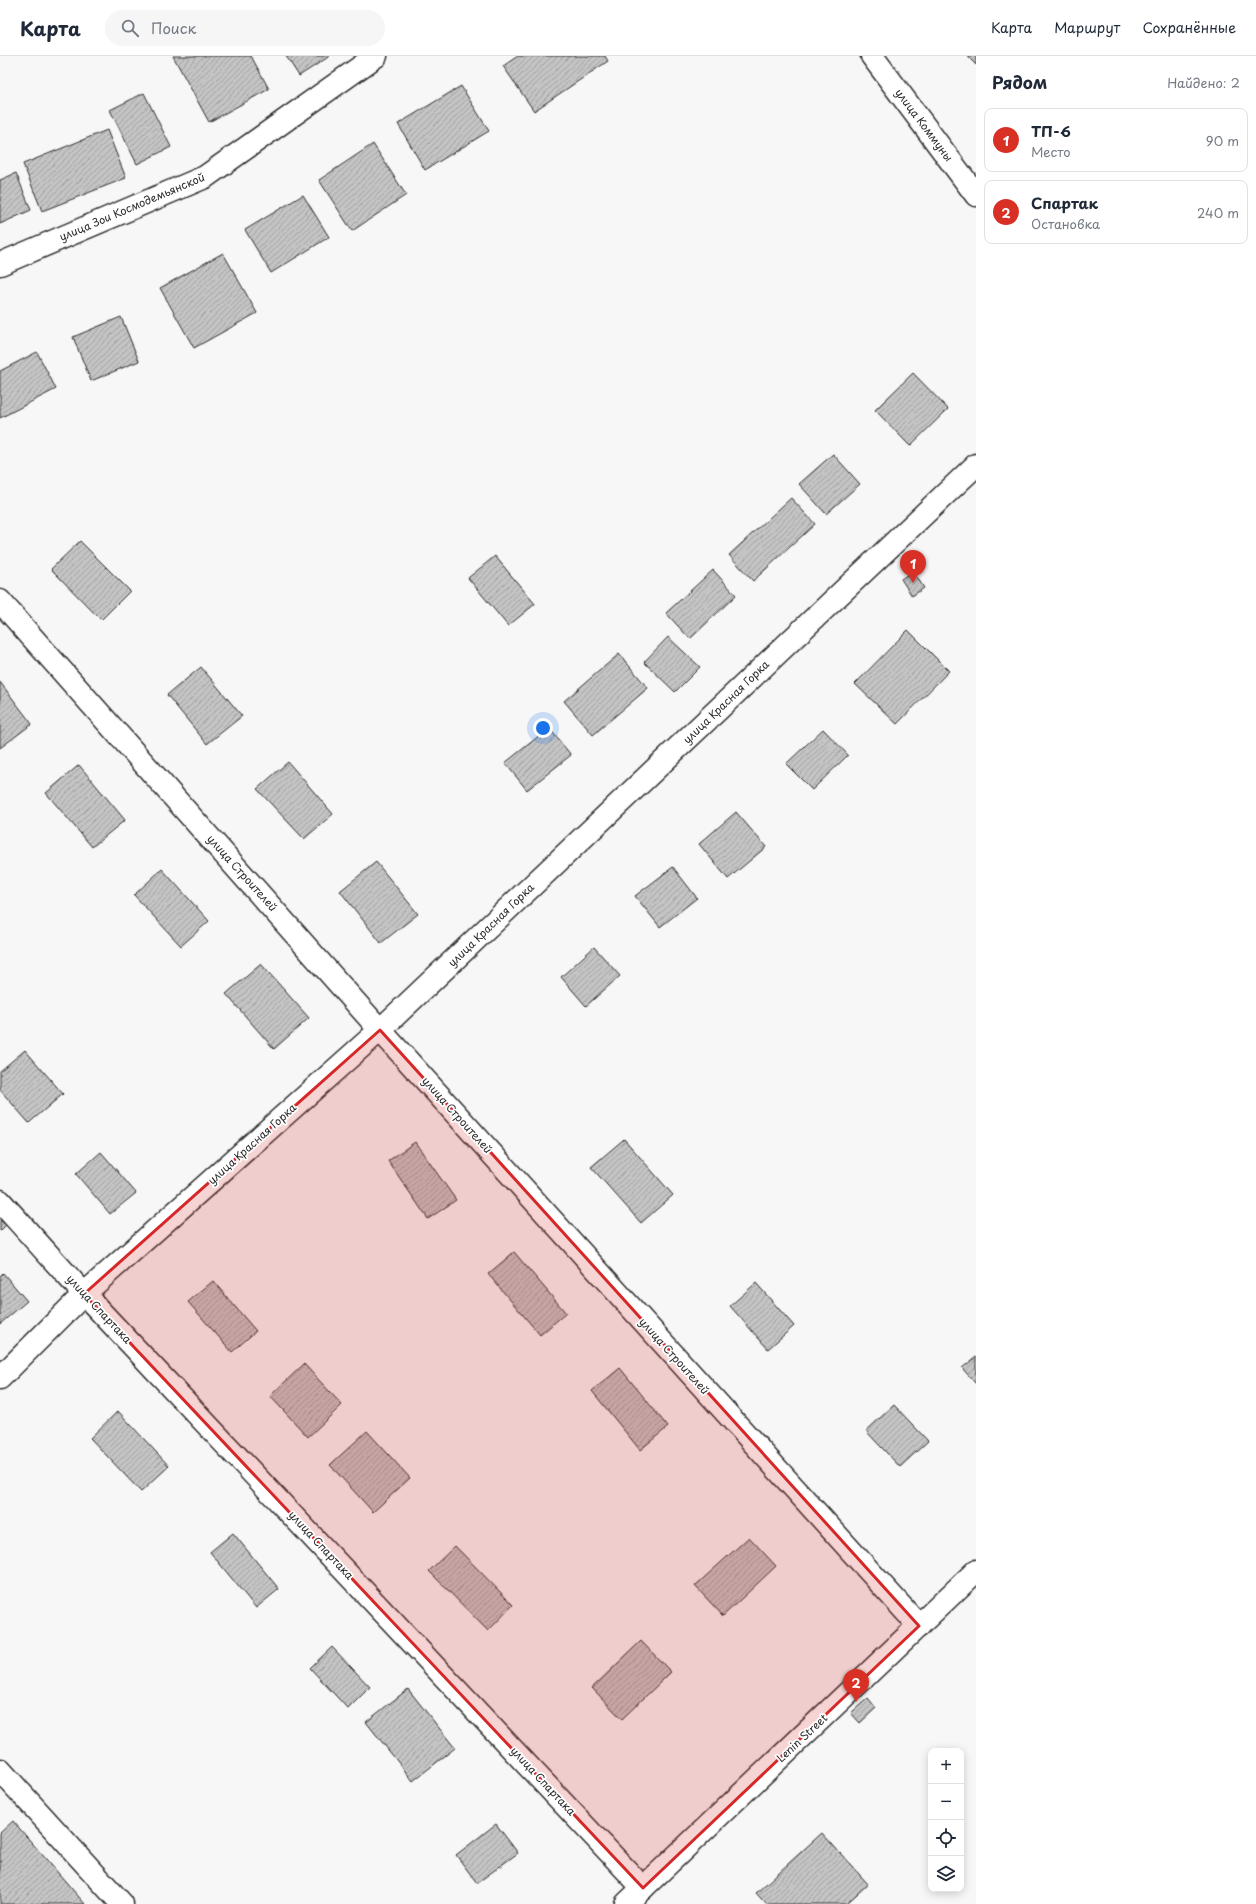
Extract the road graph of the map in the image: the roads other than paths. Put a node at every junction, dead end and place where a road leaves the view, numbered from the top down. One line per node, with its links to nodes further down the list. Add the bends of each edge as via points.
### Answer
1 (376, 56): 4 (street, улица Зои Космодемьянской, via 205,177)
2 (872, 56): 3 (street, улица Коммуны)
3 (976, 195)
4 (0, 264)
5 (976, 465): 7 (street, улица Красная Горка)
6 (0, 601): 7 (street, улица Строителей)
7 (380, 1030): 9 (street, улица Красная Горка); 12 (street, улица Строителей)
8 (0, 1201): 9 (street, улица Спартака)
9 (84, 1294): 10 (street, улица Красная Горка); 14 (street, улица Спартака)
10 (0, 1378)
11 (976, 1571): 12 (street, Lenin Street)
12 (919, 1626): 14 (street, Lenin Street)
13 (0, 1770): 15 (street)
14 (643, 1888): 16 (street, Lenin Street)
15 (122, 1904)
16 (626, 1904)

